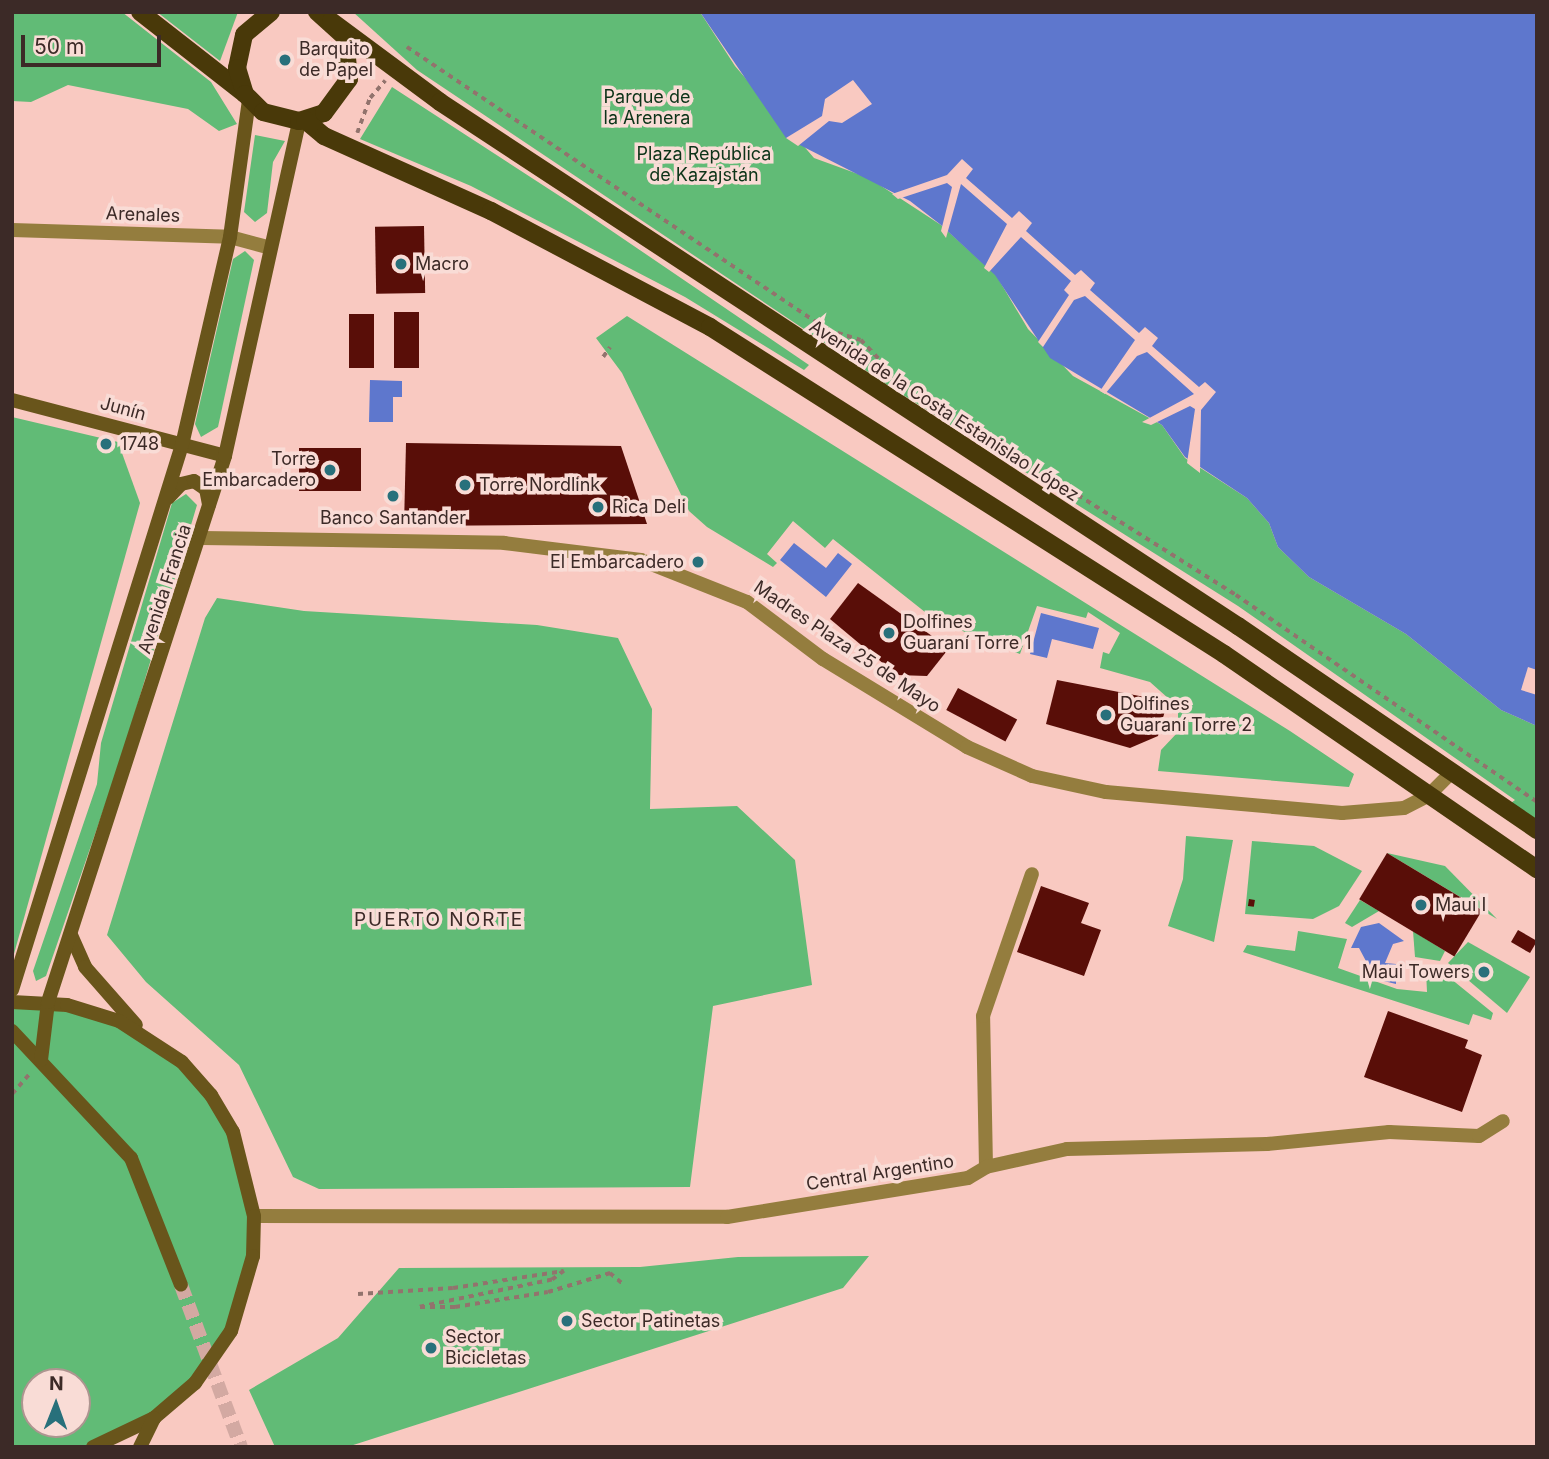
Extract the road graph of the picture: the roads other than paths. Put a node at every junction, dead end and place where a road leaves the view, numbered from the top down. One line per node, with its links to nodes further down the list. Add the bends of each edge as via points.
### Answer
1 (139, 12): 4 (main road)
2 (271, 12): 4 (main road, via 244,35 237,55)
3 (324, 17): 5 (main road, via 345,37 349,79 340,98); 15 (main road, Avenida de la Costa Estanislao López, via 440,102)
4 (247, 97): 5 (main road, via 280,120); 7 (main road, Avenida Francia)
5 (302, 121): 8 (main road, Avenida Francia); 16 (main road, via 324,136 491,211 710,327 1224,654)
6 (12, 230): 7 (street, Arenales)
7 (230, 237): 8 (street, Arenales); 10 (main road, Avenida Francia)
8 (271, 247): 11 (main road, Avenida Francia)
9 (12, 400): 10 (main road, Junín)
10 (182, 445): 11 (main road, Junín); 12 (main road, Avenida Francia)
11 (225, 456): 13 (main road, Avenida Francia)
12 (165, 502): 13 (main road, via 181,484 194,481 208,494); 21 (main road, Avenida Francia)
13 (209, 513): 14 (main road, Avenida Francia)
14 (202, 538): 16 (street, Madres Plaza 25 de Mayo, via 504,543 601,552 693,576 747,601 920,722 1032,776 1106,792 1342,813 1404,808); 20 (main road, Avenida Francia)
15 (1452, 772): 16 (street, Madres Plaza 25 de Mayo); 17 (main road, Avenida de la Costa Estanislao López)
16 (1429, 795): 18 (main road)
17 (1537, 830)
18 (1537, 869)
19 (1032, 874): 28 (street, via 983,1016)
20 (71, 935): 23 (main road, Avenida Francia); 25 (main road, via 101,989)
21 (12, 990)
22 (12, 1002): 23 (main road)
23 (48, 1002): 25 (main road, via 119,1021); 26 (main road, Avenida Francia)
24 (12, 1031): 26 (main road)
25 (147, 1036): 29 (main road, via 182,1062 233,1132)
26 (41, 1060): 30 (main road, via 131,1158)
27 (1503, 1121): 28 (street, Central Argentino, via 1479,1136 1389,1132 1268,1144 1164,1143 1067,1149)
28 (986, 1167): 29 (street, Central Argentino, via 968,1178 727,1217)
29 (254, 1216): 31 (main road, bridge, via 253,1256 231,1331 195,1383)
30 (181, 1285)
31 (154, 1418): 32 (main road); 33 (main road)
32 (93, 1447)
33 (140, 1447)

